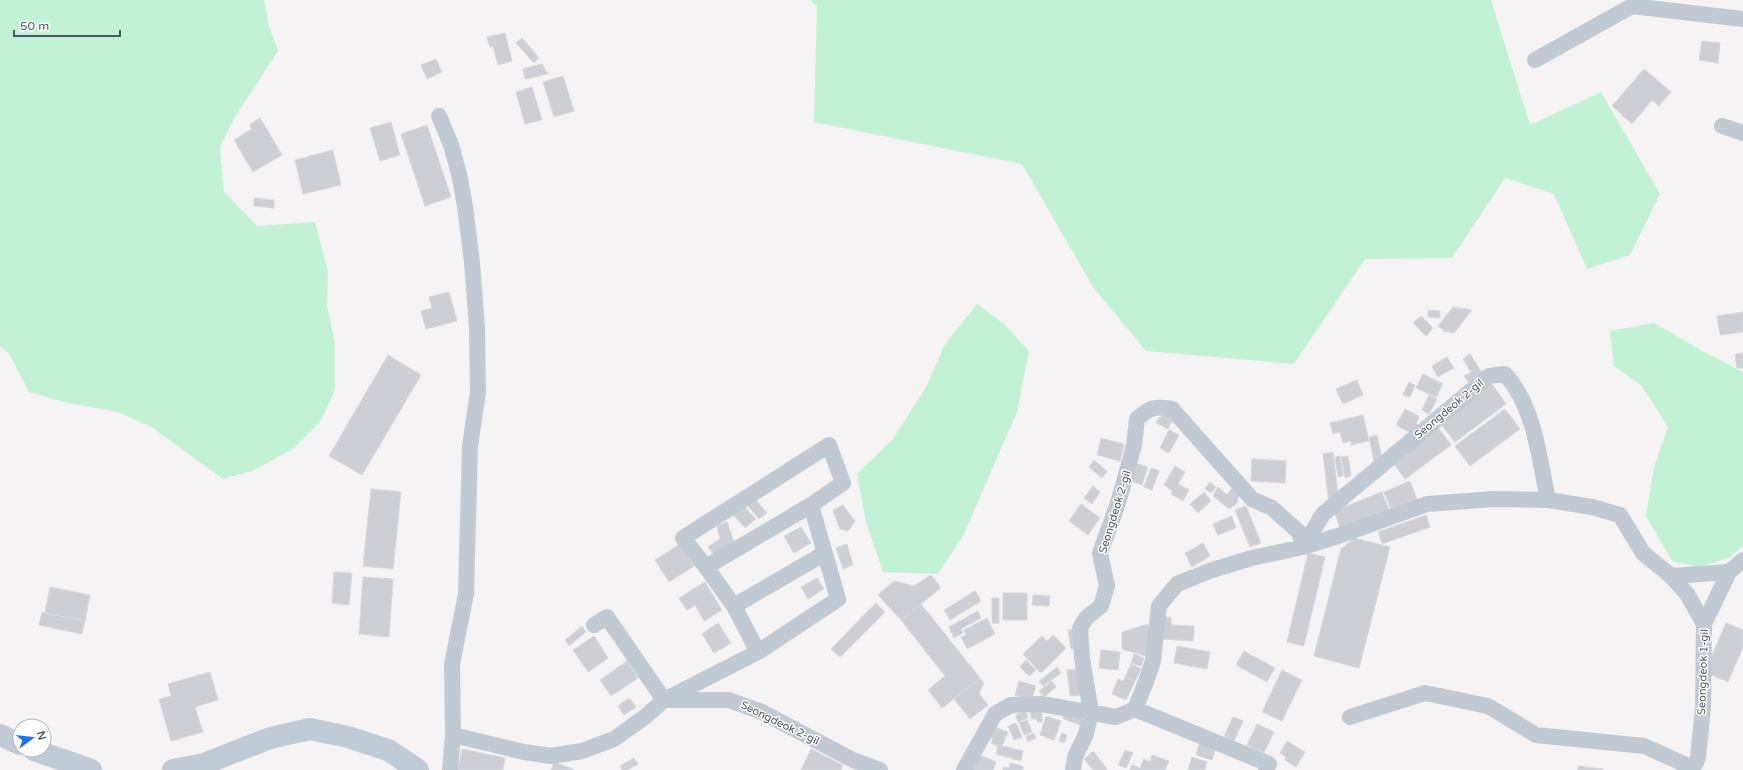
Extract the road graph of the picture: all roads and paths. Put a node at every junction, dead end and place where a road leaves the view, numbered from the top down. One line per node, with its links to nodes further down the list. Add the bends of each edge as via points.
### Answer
1 (1665, 5): 2 (street); 3 (street, via 1632,6)
2 (1743, 19)
3 (1535, 60)
4 (439, 116): 24 (street, via 451,145 465,206 478,328 478,392 470,446 466,594 452,664)
5 (1722, 126): 6 (street)
6 (1743, 133)
7 (1548, 500): 9 (street, via 1494,499 1427,504); 9 (street, Seongdeok 2-gil, via 1526,408 1514,384 1505,374 1489,376 1323,514); 14 (street, via 1592,507 1620,515 1643,554)
8 (811, 505): 10 (street); 12 (street); 12 (street, via 843,483 829,445 683,538)
9 (1303, 547): 20 (street, via 1252,558 1177,584 1159,606 1152,661); 21 (street, Seongdeok 2-gil, via 1299,532 1272,508 1252,499 1172,409 1158,407 1147,411 1137,419 1134,445 1119,500 1100,553 1107,586 1101,606 1086,618 1080,628)
10 (825, 554): 15 (street); 18 (street, via 838,599)
11 (1743, 560): 13 (street, Seongdeok 1-gil)
12 (706, 567): 15 (street)
13 (1729, 572): 14 (street); 16 (street, Seongdeok 1-gil)
14 (1671, 576): 16 (street, via 1687,594)
15 (734, 606): 18 (street)
16 (1704, 624): 27 (street, Seongdeok 1-gil, via 1703,708 1698,758)
17 (594, 625): 19 (street, via 607,617)
18 (758, 652): 19 (street)
19 (664, 700): 24 (street, via 614,739 582,751 551,756); 32 (street, Seongdeok 2-gil, via 729,700 762,712 853,760)
20 (1135, 709): 21 (street, via 1116,717); 35 (street, via 1269,764)
21 (1091, 712): 33 (street, via 1041,704 1011,705 995,714); 34 (street, Seongdeok 2-gil)
22 (1350, 718): 27 (street, via 1425,693 1488,706 1536,735 1644,746)
23 (0, 735): 25 (main road)
24 (453, 735): 31 (street)
25 (12, 740)
26 (52, 756): 28 (main road)
27 (1692, 769)
28 (91, 770)
29 (173, 770): 30 (main road, via 204,764 270,738 310,729 348,737 388,750)
30 (418, 770)
31 (450, 770)
32 (880, 770)
33 (964, 770)
34 (1073, 770)
35 (1266, 770)

